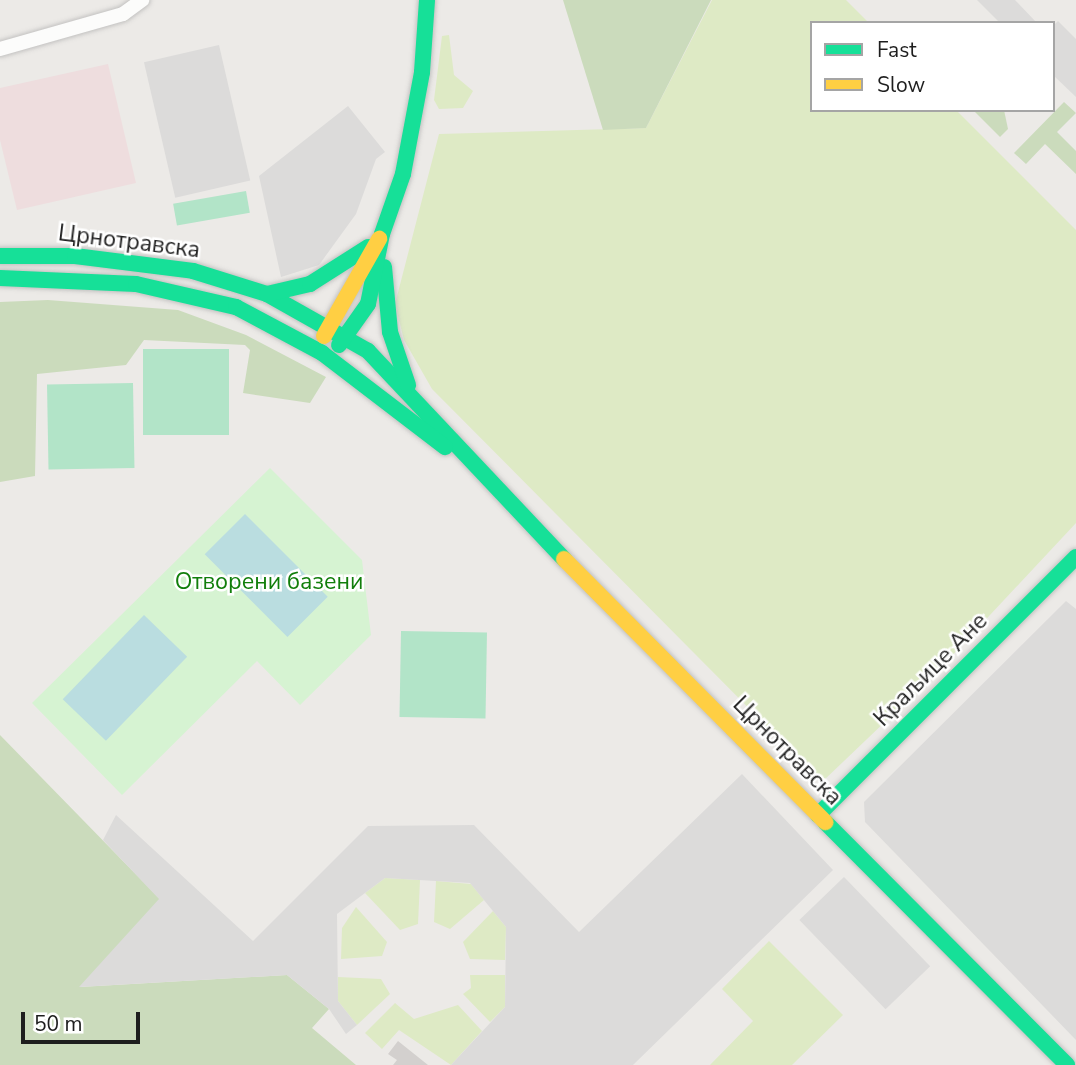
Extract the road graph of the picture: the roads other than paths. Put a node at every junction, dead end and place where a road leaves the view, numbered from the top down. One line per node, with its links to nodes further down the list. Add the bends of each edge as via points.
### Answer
1 (142, 0): 3 (street, via 123,14)
2 (427, 0): 4 (main road, via 416,120)
3 (0, 49)
4 (382, 234): 7 (main road, via 310,284); 8 (main road); 9 (main road, via 368,304); 11 (main road, via 390,332)
5 (0, 256): 7 (main road, Црнотравска, via 75,256 165,266)
6 (0, 278): 10 (main road, Црнотравска, via 110,281 207,297)
7 (267, 294): 8 (main road, Црнотравска)
8 (330, 325): 9 (main road, Црнотравска); 10 (main road)
9 (349, 336): 10 (main road); 11 (main road, Црнотравска)
10 (321, 353): 12 (main road, Црнотравска)
11 (415, 400): 12 (main road, Црнотравска)
12 (475, 469): 14 (main road, Црнотравска)
13 (1076, 557): 14 (main road, Краљице Ане)
14 (818, 815): 15 (main road, Црнотравска)
15 (1067, 1065)

